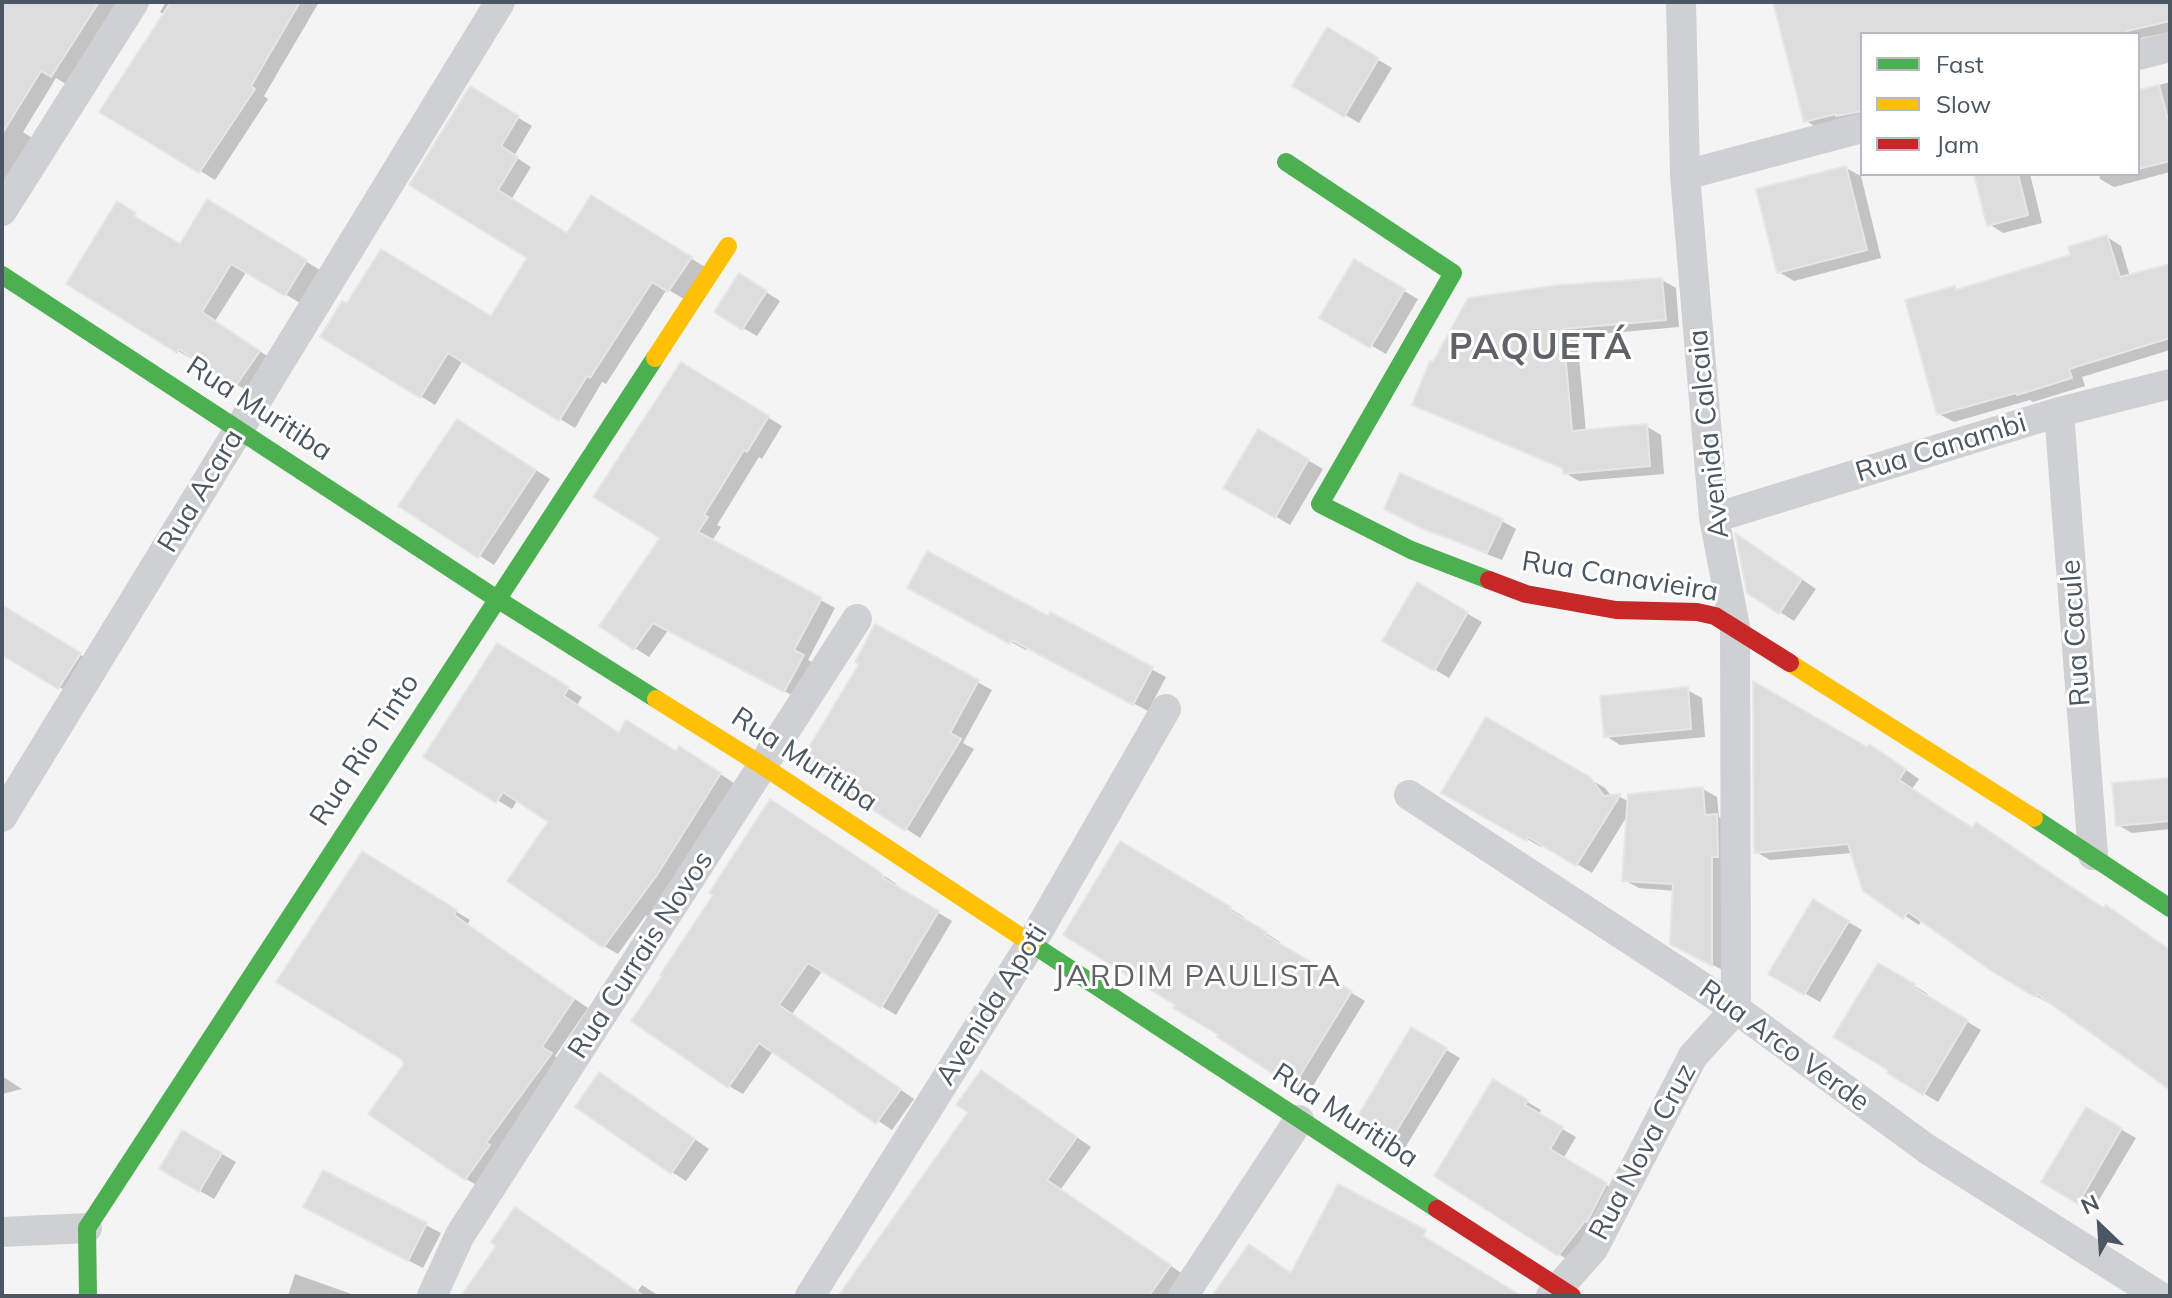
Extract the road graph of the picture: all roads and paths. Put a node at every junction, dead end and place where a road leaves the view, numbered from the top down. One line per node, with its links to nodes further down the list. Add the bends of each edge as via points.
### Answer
1 (134, 2): 9 (street)
2 (500, 2): 14 (street, Rua Acara)
3 (1681, 2): 8 (street, Avenida Calcaia)
4 (2170, 47): 5 (street)
5 (2140, 54)
6 (1860, 129): 8 (street)
7 (1286, 162): 18 (street, Rua Canavieira, via 1453,273 1320,504 1411,550 1526,594 1616,610 1697,612)
8 (1685, 175): 15 (street, Avenida Calcaia)
9 (2, 211)
10 (728, 246): 16 (street, Rua Rio Tinto)
11 (2, 275): 14 (street, Rua Muritiba)
12 (2170, 384): 13 (street, Rua Canambi)
13 (2059, 412): 15 (street, Rua Canambi); 23 (street, Rua Cacule)
14 (239, 429): 16 (street, Rua Muritiba); 22 (street, Rua Acara)
15 (1714, 518): 18 (street, Avenida Calcaia)
16 (497, 599): 20 (street, Rua Muritiba); 28 (street, Rua Rio Tinto)
17 (857, 619): 20 (street, Rua Currais Novos)
18 (1735, 627): 23 (street, Rua Canavieira); 26 (street, Avenida Calcaia)
19 (1166, 709): 25 (street, Avenida Apoti)
20 (763, 766): 25 (street, Rua Muritiba); 32 (street, Rua Currais Novos, via 460,1235)
21 (1409, 795): 26 (street, Rua Arco Verde)
22 (2, 817)
23 (2093, 855): 24 (street, Rua Canavieira)
24 (2170, 908)
25 (1032, 942): 27 (street, Rua Muritiba); 33 (street, Avenida Apoti)
26 (1736, 1009): 30 (street, Rua Nova Cruz, via 1693,1056 1599,1239); 35 (street, Rua Arco Verde, via 1927,1149)
27 (1299, 1120): 30 (street, Rua Muritiba); 34 (street)
28 (87, 1228): 29 (street); 31 (street)
29 (2, 1232)
30 (1560, 1293)
31 (88, 1296)
32 (432, 1296)
33 (810, 1296)
34 (1183, 1296)
35 (2159, 1296)

